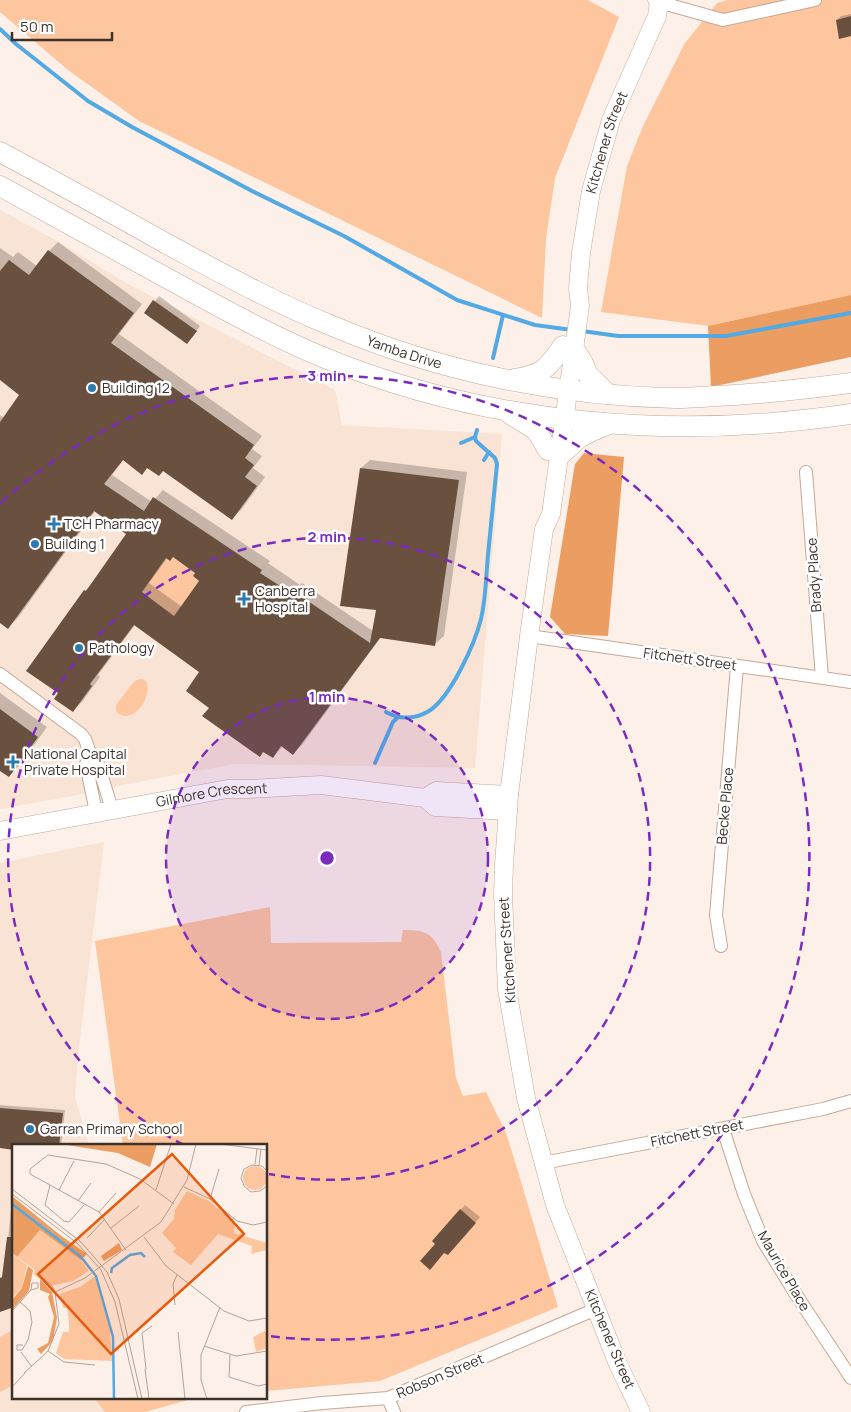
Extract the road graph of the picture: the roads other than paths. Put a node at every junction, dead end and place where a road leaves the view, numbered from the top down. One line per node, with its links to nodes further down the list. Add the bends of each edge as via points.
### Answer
1 (815, 0): 2 (street, via 723,20)
2 (658, 1): 5 (street, Kitchener Street, via 657,16 611,120 591,191 581,254 580,306 572,324)
3 (0, 152): 6 (main road, Yamba Drive, via 222,274 331,326 398,351)
4 (0, 186): 10 (main road, via 221,308 326,358 395,383)
5 (568, 347): 6 (main road, via 532,376); 8 (street, Kitchener Street); 9 (main road, via 583,363 588,375)
6 (510, 380): 8 (main road, Yamba Drive)
7 (851, 383): 9 (main road, Yamba Drive, via 756,394 676,398)
8 (563, 390): 9 (main road, Yamba Drive); 12 (street, Kitchener Street)
9 (608, 394)
10 (504, 410): 12 (main road); 14 (main road, via 536,430)
11 (851, 414): 13 (main road, via 742,425)
12 (558, 418): 13 (main road); 14 (street, Kitchener Street)
13 (611, 423): 14 (main road)
14 (554, 453): 16 (street, Kitchener Street, via 551,514 544,529)
15 (806, 472): 19 (street, Brady Place)
16 (529, 636): 17 (street, Fitchett Street); 21 (street, Kitchener Street)
17 (737, 666): 19 (street, Fitchett Street); 24 (street, Becke Place, via 716,915)
18 (0, 674): 22 (street, via 85,739 91,756 97,761)
19 (822, 678): 20 (street, Fitchett Street)
20 (851, 682)
21 (509, 803): 22 (street, Gilmore Crescent, via 436,808 425,798 321,785 227,789); 27 (street, Kitchener Street, via 503,894 507,989 526,1098)
22 (104, 811): 23 (street, Gilmore Crescent)
23 (0, 830)
24 (721, 946)
25 (851, 1101): 26 (street, Fitchett Street)
26 (723, 1128): 27 (street, Fitchett Street); 29 (street, Maurice Place, via 763,1240)
27 (543, 1163): 28 (street, Kitchener Street, via 555,1205)
28 (596, 1309): 30 (street, Robson Street); 33 (street, Kitchener Street)
29 (851, 1378)
30 (388, 1398): 31 (street, Robson Street); 32 (street)
31 (246, 1412)
32 (394, 1412)
33 (641, 1412)

